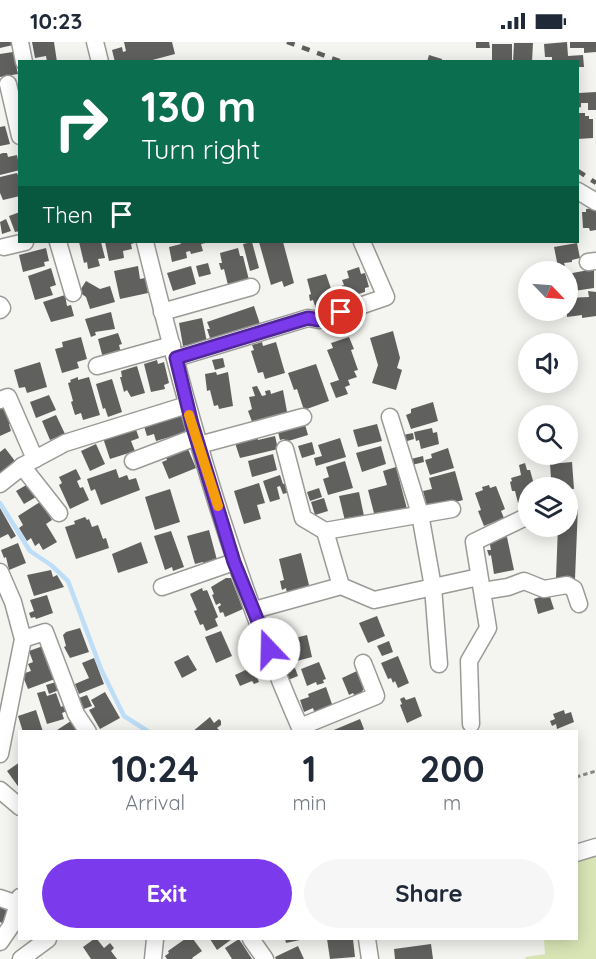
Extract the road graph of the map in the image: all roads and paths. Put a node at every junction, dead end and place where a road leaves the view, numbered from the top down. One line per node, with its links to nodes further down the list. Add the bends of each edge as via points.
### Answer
1 (20, 42): 3 (street)
2 (95, 42): 4 (street)
3 (24, 60)
4 (100, 60)
5 (9, 84): 6 (street)
6 (18, 127)
7 (20, 243): 11 (street)
8 (58, 243): 13 (street)
9 (145, 243): 16 (street)
10 (362, 243): 17 (street, via 387,297 319,320 308,318)
11 (4, 247)
12 (251, 286): 16 (street)
13 (73, 293)
14 (0, 305): 15 (street)
15 (0, 310)
16 (162, 312): 17 (street)
17 (174, 352): 18 (street); 20 (street)
18 (97, 366)
19 (0, 400): 26 (street, via 8,397)
20 (187, 405): 23 (street); 26 (street, via 64,443)
21 (303, 417): 23 (street)
22 (390, 417): 30 (street)
23 (198, 441): 25 (street); 33 (street)
24 (285, 449): 32 (street, via 303,518)
25 (133, 461)
26 (28, 463): 27 (street); 29 (street)
27 (0, 484)
28 (452, 509): 30 (street)
29 (59, 513)
30 (420, 514): 32 (street); 38 (street)
31 (518, 521): 35 (street, via 474,542)
32 (325, 531): 36 (street)
33 (234, 562): 37 (street); 40 (street)
34 (0, 572): 41 (street)
35 (481, 584): 38 (street); 39 (street, via 508,587 524,581 544,589 567,585 574,589); 44 (street, via 488,628 469,661)
36 (341, 586): 38 (street, via 374,600); 40 (street)
37 (162, 587)
38 (433, 587): 43 (street)
39 (579, 604)
40 (254, 610): 45 (street)
41 (23, 639): 46 (street, via 45,632 76,714); 47 (street)
42 (363, 663): 45 (street, via 376,696)
43 (439, 664)
44 (471, 724)
45 (301, 729)
46 (87, 730)
47 (0, 754)
48 (596, 771): 49 (path)
49 (578, 776)
50 (0, 790): 51 (street)
51 (18, 805)
52 (596, 847): 53 (street)
53 (578, 853)
54 (0, 898): 55 (street)
55 (18, 900)
56 (18, 903): 61 (street, via 11,926)
57 (47, 940): 62 (street)
58 (155, 940): 63 (street)
59 (252, 940): 64 (street)
60 (368, 940): 65 (street)
61 (0, 942)
62 (21, 959)
63 (153, 959)
64 (265, 959)
65 (370, 959)

